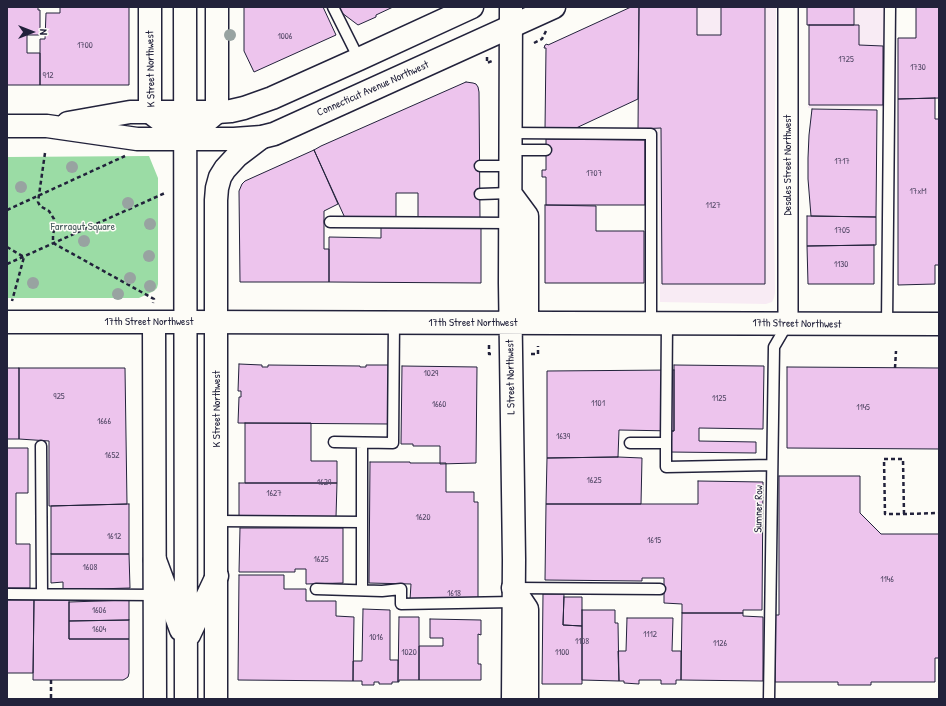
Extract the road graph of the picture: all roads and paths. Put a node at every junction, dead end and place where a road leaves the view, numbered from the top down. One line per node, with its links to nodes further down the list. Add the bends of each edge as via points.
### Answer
1 (150, 7): 13 (main road, K Street Northwest)
2 (185, 7): 14 (main road)
3 (217, 7): 15 (main road)
4 (333, 7): 12 (lane)
5 (472, 7): 12 (main road)
6 (554, 7): 9 (main road, Connecticut Avenue Northwest)
7 (788, 7): 43 (street, Desales Street Northwest)
8 (890, 7): 44 (lane)
9 (519, 15): 18 (main road, Connecticut Avenue Northwest, via 274,134); 20 (main road, L Street Northwest)
10 (546, 31): 11 (path, via 542,39)
11 (534, 43)
12 (359, 59): 15 (main road, via 257,104)
13 (150, 112): 14 (main road); 17 (main road, via 130,112); 19 (main road, K Street Northwest)
14 (185, 112): 15 (main road); 19 (main road)
15 (217, 112): 19 (main road)
16 (7, 126): 17 (main road)
17 (47, 126): 19 (main road, via 137,139)
18 (262, 137): 19 (main road, Connecticut Avenue Northwest); 39 (main road, K Street Northwest, via 225,168 217,188)
19 (185, 139): 38 (main road)
20 (510, 150): 21 (lane); 24 (lane); 26 (main road, L Street Northwest); 42 (lane, via 651,134)
21 (546, 150)
22 (45, 153): 28 (path)
23 (131, 154): 28 (path)
24 (480, 166)
25 (165, 193): 32 (path)
26 (510, 193): 27 (lane); 31 (main road, L Street Northwest); 41 (main road, via 527,216)
27 (480, 194)
28 (39, 196): 29 (path); 32 (path, via 39,204 54,218)
29 (7, 210)
30 (330, 222): 31 (lane)
31 (510, 223): 41 (main road, L Street Northwest, via 510,283)
32 (53, 243): 34 (path); 37 (path, via 154,299)
33 (7, 248): 34 (path)
34 (24, 257): 35 (path); 36 (path)
35 (7, 264)
36 (10, 311): 37 (main road, 17th Street Northwest)
37 (153, 312): 38 (main road, 17th Street Northwest); 62 (main road)
38 (185, 322): 39 (main road, 17th Street Northwest); 71 (main road)
39 (216, 322): 40 (main road, 17th Street Northwest); 60 (main road, K Street Northwest)
40 (394, 322): 41 (main road, 17th Street Northwest); 53 (lane, via 393,443)
41 (519, 323): 42 (main road, 17th Street Northwest); 70 (main road, L Street Northwest)
42 (659, 323): 43 (main road, 17th Street Northwest); 55 (lane)
43 (788, 323): 44 (main road, 17th Street Northwest); 57 (lane, Sumner Row, via 774,347)
44 (887, 324): 45 (main road, 17th Street Northwest)
45 (939, 324)
46 (490, 345): 49 (path)
47 (538, 346): 50 (path, via 538,354)
48 (896, 351): 51 (path)
49 (490, 354)
50 (531, 354)
51 (895, 368)
52 (334, 442): 53 (lane)
53 (362, 443): 61 (lane)
54 (630, 443): 55 (lane)
55 (666, 443): 57 (lane, via 666,467)
56 (42, 446): 68 (lane)
57 (772, 466): 79 (lane, Sumner Row)
58 (939, 513): 59 (path)
59 (904, 514): 59 (path, via 885,514 884,459 904,459)
60 (217, 521): 61 (lane); 63 (main road, K Street Northwest)
61 (362, 522): 66 (lane)
62 (155, 560): 69 (main road); 71 (main road)
63 (217, 576): 71 (main road); 76 (main road, K Street Northwest)
64 (316, 589): 66 (lane)
65 (660, 589): 70 (lane)
66 (362, 590): 70 (lane, via 401,589 401,604)
67 (7, 594): 68 (lane)
68 (42, 594): 69 (lane)
69 (155, 594): 74 (main road)
70 (514, 595): 77 (main road, L Street Northwest); 78 (main road, via 527,609)
71 (186, 642): 75 (main road)
72 (51, 680): 73 (path)
73 (51, 699)
74 (155, 699)
75 (186, 699)
76 (216, 699)
77 (512, 699)
78 (527, 699)
79 (769, 699)

